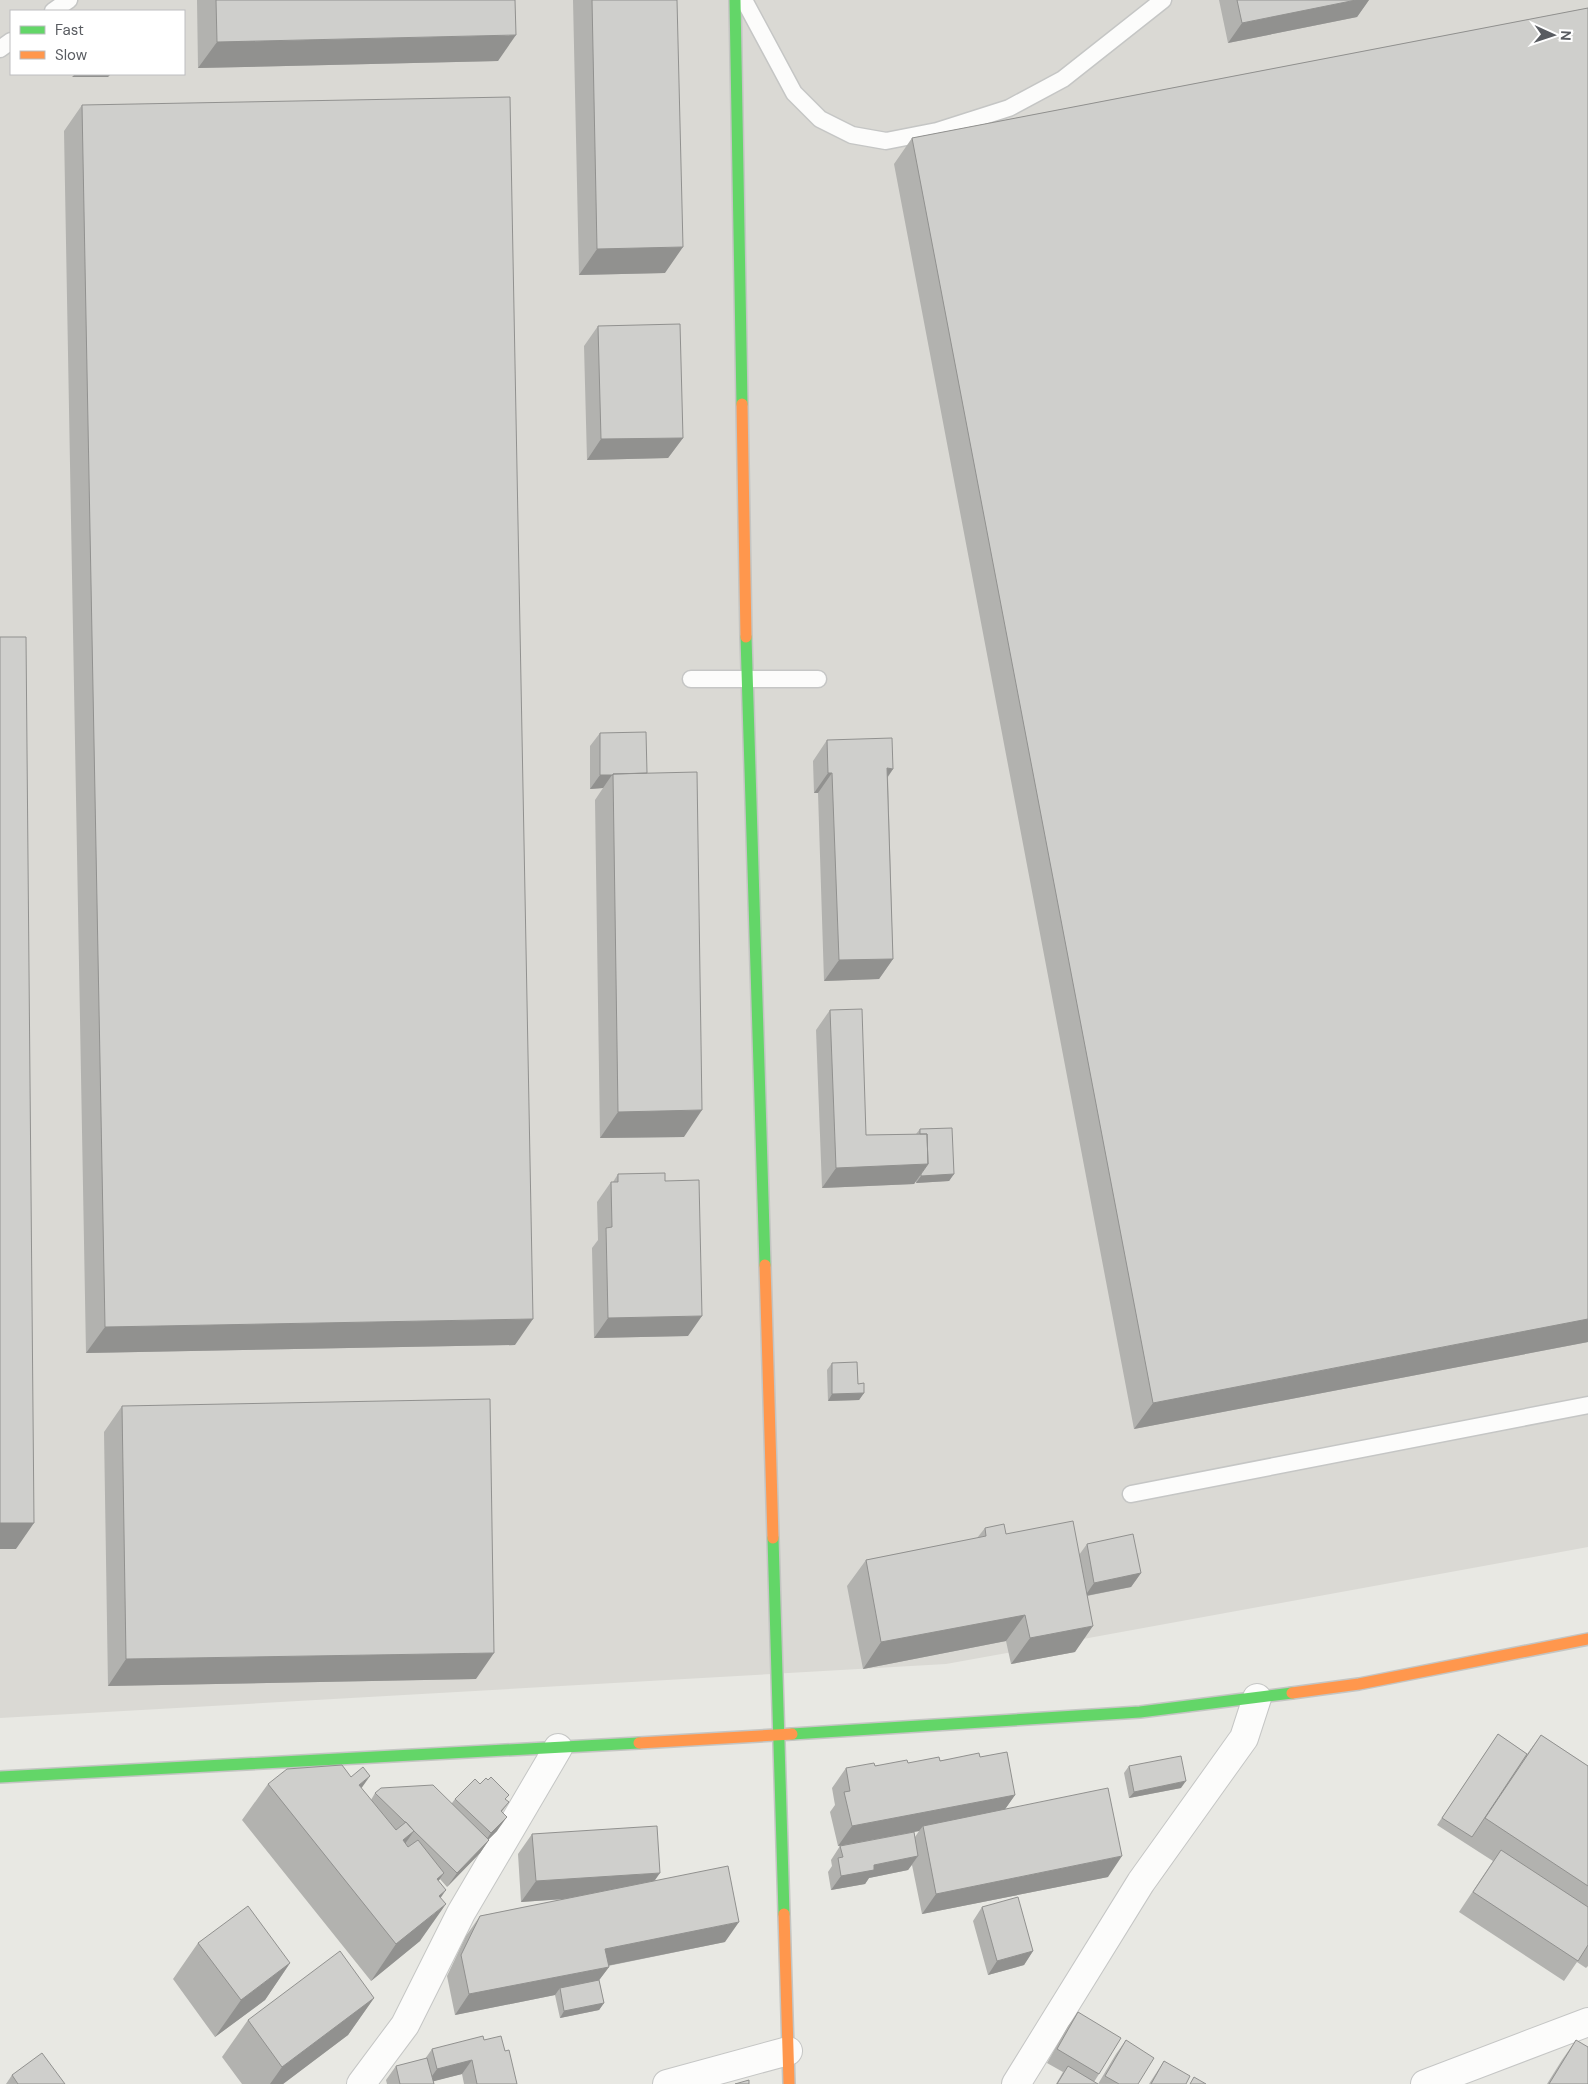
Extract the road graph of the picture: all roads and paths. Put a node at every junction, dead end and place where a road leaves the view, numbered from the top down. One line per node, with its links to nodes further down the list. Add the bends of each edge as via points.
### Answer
1 (68, 0): 5 (lane)
2 (735, 0): 6 (street)
3 (744, 0): 4 (lane, via 794,93 820,119 852,135 886,141 937,131 1009,108 1062,79)
4 (1163, 0)
5 (54, 10)
6 (747, 679): 7 (lane); 8 (lane); 13 (street)
7 (818, 679)
8 (691, 680)
9 (1588, 1405): 10 (lane)
10 (1131, 1494)
11 (1583, 1645): 12 (street, via 1359,1684)
12 (1257, 1698): 13 (street, via 1140,1712); 21 (street, via 1244,1738 1141,1882)
13 (779, 1734): 14 (street); 17 (street)
14 (558, 1748): 15 (street); 18 (street, via 461,1913 405,2025)
15 (0, 1777)
16 (1588, 2022): 22 (street)
17 (788, 2051): 19 (street); 20 (street)
18 (361, 2084)
19 (667, 2084)
20 (789, 2084)
21 (1016, 2084)
22 (1425, 2084)

